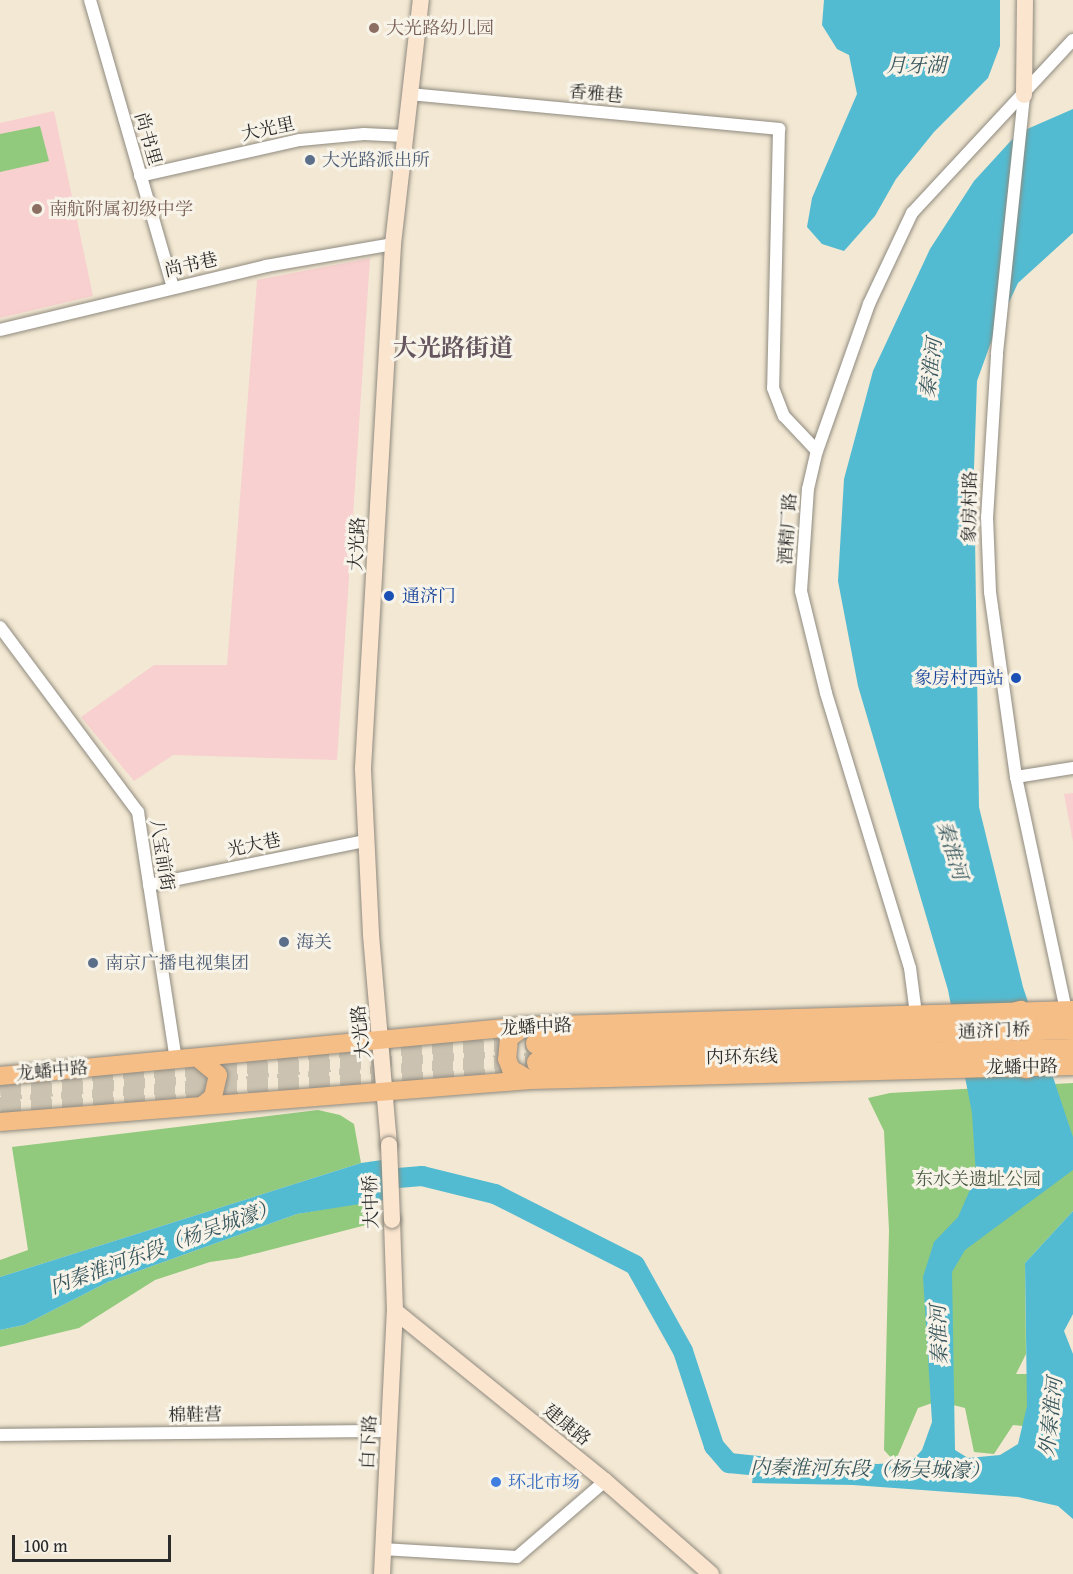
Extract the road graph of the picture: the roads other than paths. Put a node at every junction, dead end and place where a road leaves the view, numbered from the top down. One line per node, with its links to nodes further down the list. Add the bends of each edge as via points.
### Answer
1 (90, 0): 8 (street, 尚书里)
2 (421, 0): 5 (street, 大光路)
3 (1025, 0): 6 (street, 象房村路)
4 (1073, 40): 6 (street, 酒精厂路)
5 (410, 94): 7 (street, 大光路); 12 (street, 香雅巷, via 779,129 773,388 784,416)
6 (1024, 95): 12 (street, 酒精厂路, via 912,213 869,304); 15 (street, 象房村路, via 996,355 987,517)
7 (405, 136): 8 (street, 大光里, via 364,134 300,140); 9 (street, 大光路)
8 (140, 176): 10 (street, 尚书里)
9 (393, 244): 10 (street, 尚书巷); 16 (street, 大光路, via 363,768)
10 (173, 287): 11 (street, 尚书巷)
11 (0, 330)
12 (817, 451): 19 (street, 酒精厂路, via 808,489 801,591 826,693 910,968)
13 (0, 627): 17 (street, 八宝前街, via 138,812)
14 (1073, 768): 15 (street)
15 (1016, 777): 20 (street, 象房村路)
16 (366, 841): 17 (street, 光大巷); 22 (street, 大光路)
17 (149, 885): 28 (street, 八宝前街)
18 (1020, 1011): 21 (main road); 23 (highway)
19 (916, 1014): 23 (main road, 龙蟠中路); 25 (main road, 龙蟠中路)
20 (1071, 1016): 21 (highway)
21 (1044, 1020): 23 (highway, 通济门桥)
22 (382, 1039): 25 (main road, 龙蟠中路); 26 (main road, 龙蟠中路); 32 (street, 大光路)
23 (945, 1042): 25 (highway, 内环东线); 27 (highway, 通济门桥); 30 (highway)
24 (1073, 1049): 27 (highway)
25 (532, 1053): 32 (main road, 龙蟠中路)
26 (198, 1058): 28 (main road, 龙蟠中路); 33 (main road, via 210,1065 218,1083 213,1096)
27 (1052, 1058): 29 (main road, 龙蟠中路); 30 (main road, 龙蟠中路)
28 (176, 1060): 31 (main road, 龙蟠中路)
29 (1073, 1066)
30 (1026, 1067)
31 (0, 1076)
32 (386, 1090): 33 (main road, 龙蟠中路); 35 (street, 大中桥, bridge)
33 (202, 1106): 34 (main road, 龙蟠中路)
34 (0, 1122)
35 (394, 1311): 36 (street, 白下路); 38 (street, 建康路)
36 (390, 1431): 37 (street, 棉鞋营); 39 (street, 白下路)
37 (0, 1436)
38 (604, 1481): 39 (street, via 517,1557); 41 (street, 建康路)
39 (382, 1550): 40 (street, 白下路)
40 (382, 1574)
41 (711, 1574)

